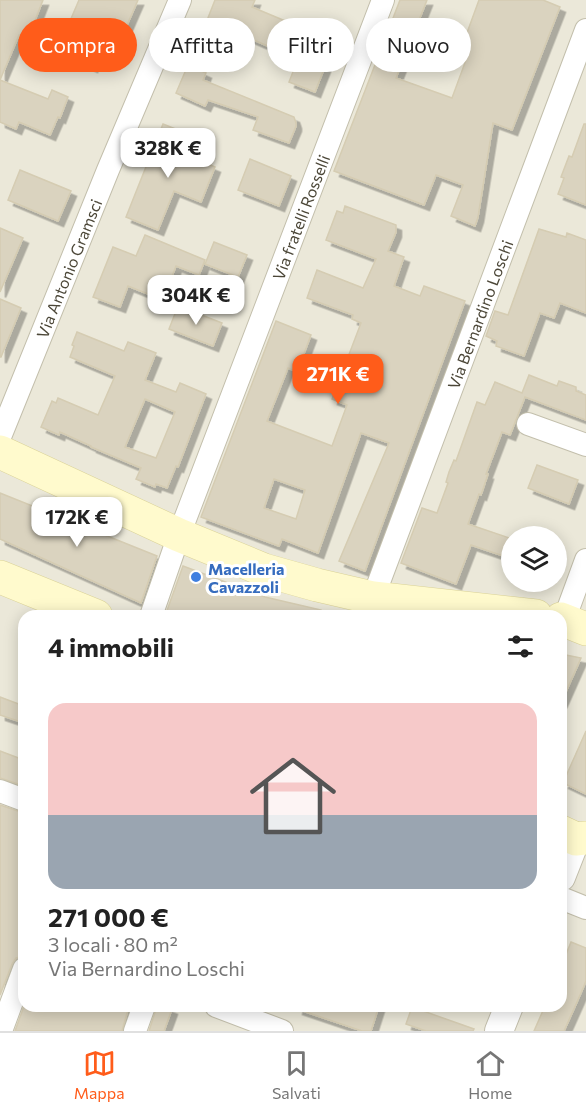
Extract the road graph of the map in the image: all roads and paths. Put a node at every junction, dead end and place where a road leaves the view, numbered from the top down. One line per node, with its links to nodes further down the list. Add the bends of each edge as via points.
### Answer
1 (180, 0): 5 (street, Via Antonio Gramsci)
2 (382, 0): 8 (street, Via fratelli Rosselli)
3 (586, 30): 11 (street, Via Bernardino Loschi)
4 (528, 424): 6 (street)
5 (0, 437)
6 (586, 445)
7 (0, 452): 8 (main road)
8 (179, 535): 11 (main road, via 264,570); 13 (street, Via fratelli Rosselli)
9 (586, 560): 15 (street)
10 (0, 578): 12 (main road)
11 (373, 598): 14 (main road)
12 (81, 610)
13 (153, 610)
14 (472, 610)
15 (566, 610)
16 (0, 791): 17 (street)
17 (18, 798)
18 (574, 836): 19 (street)
19 (567, 858)
20 (567, 900): 21 (street)
21 (586, 908)
22 (18, 985): 26 (street)
23 (142, 1012): 27 (street)
24 (232, 1012): 28 (street)
25 (507, 1012): 29 (street)
26 (1, 1031)
27 (135, 1031)
28 (282, 1031)
29 (499, 1031)

